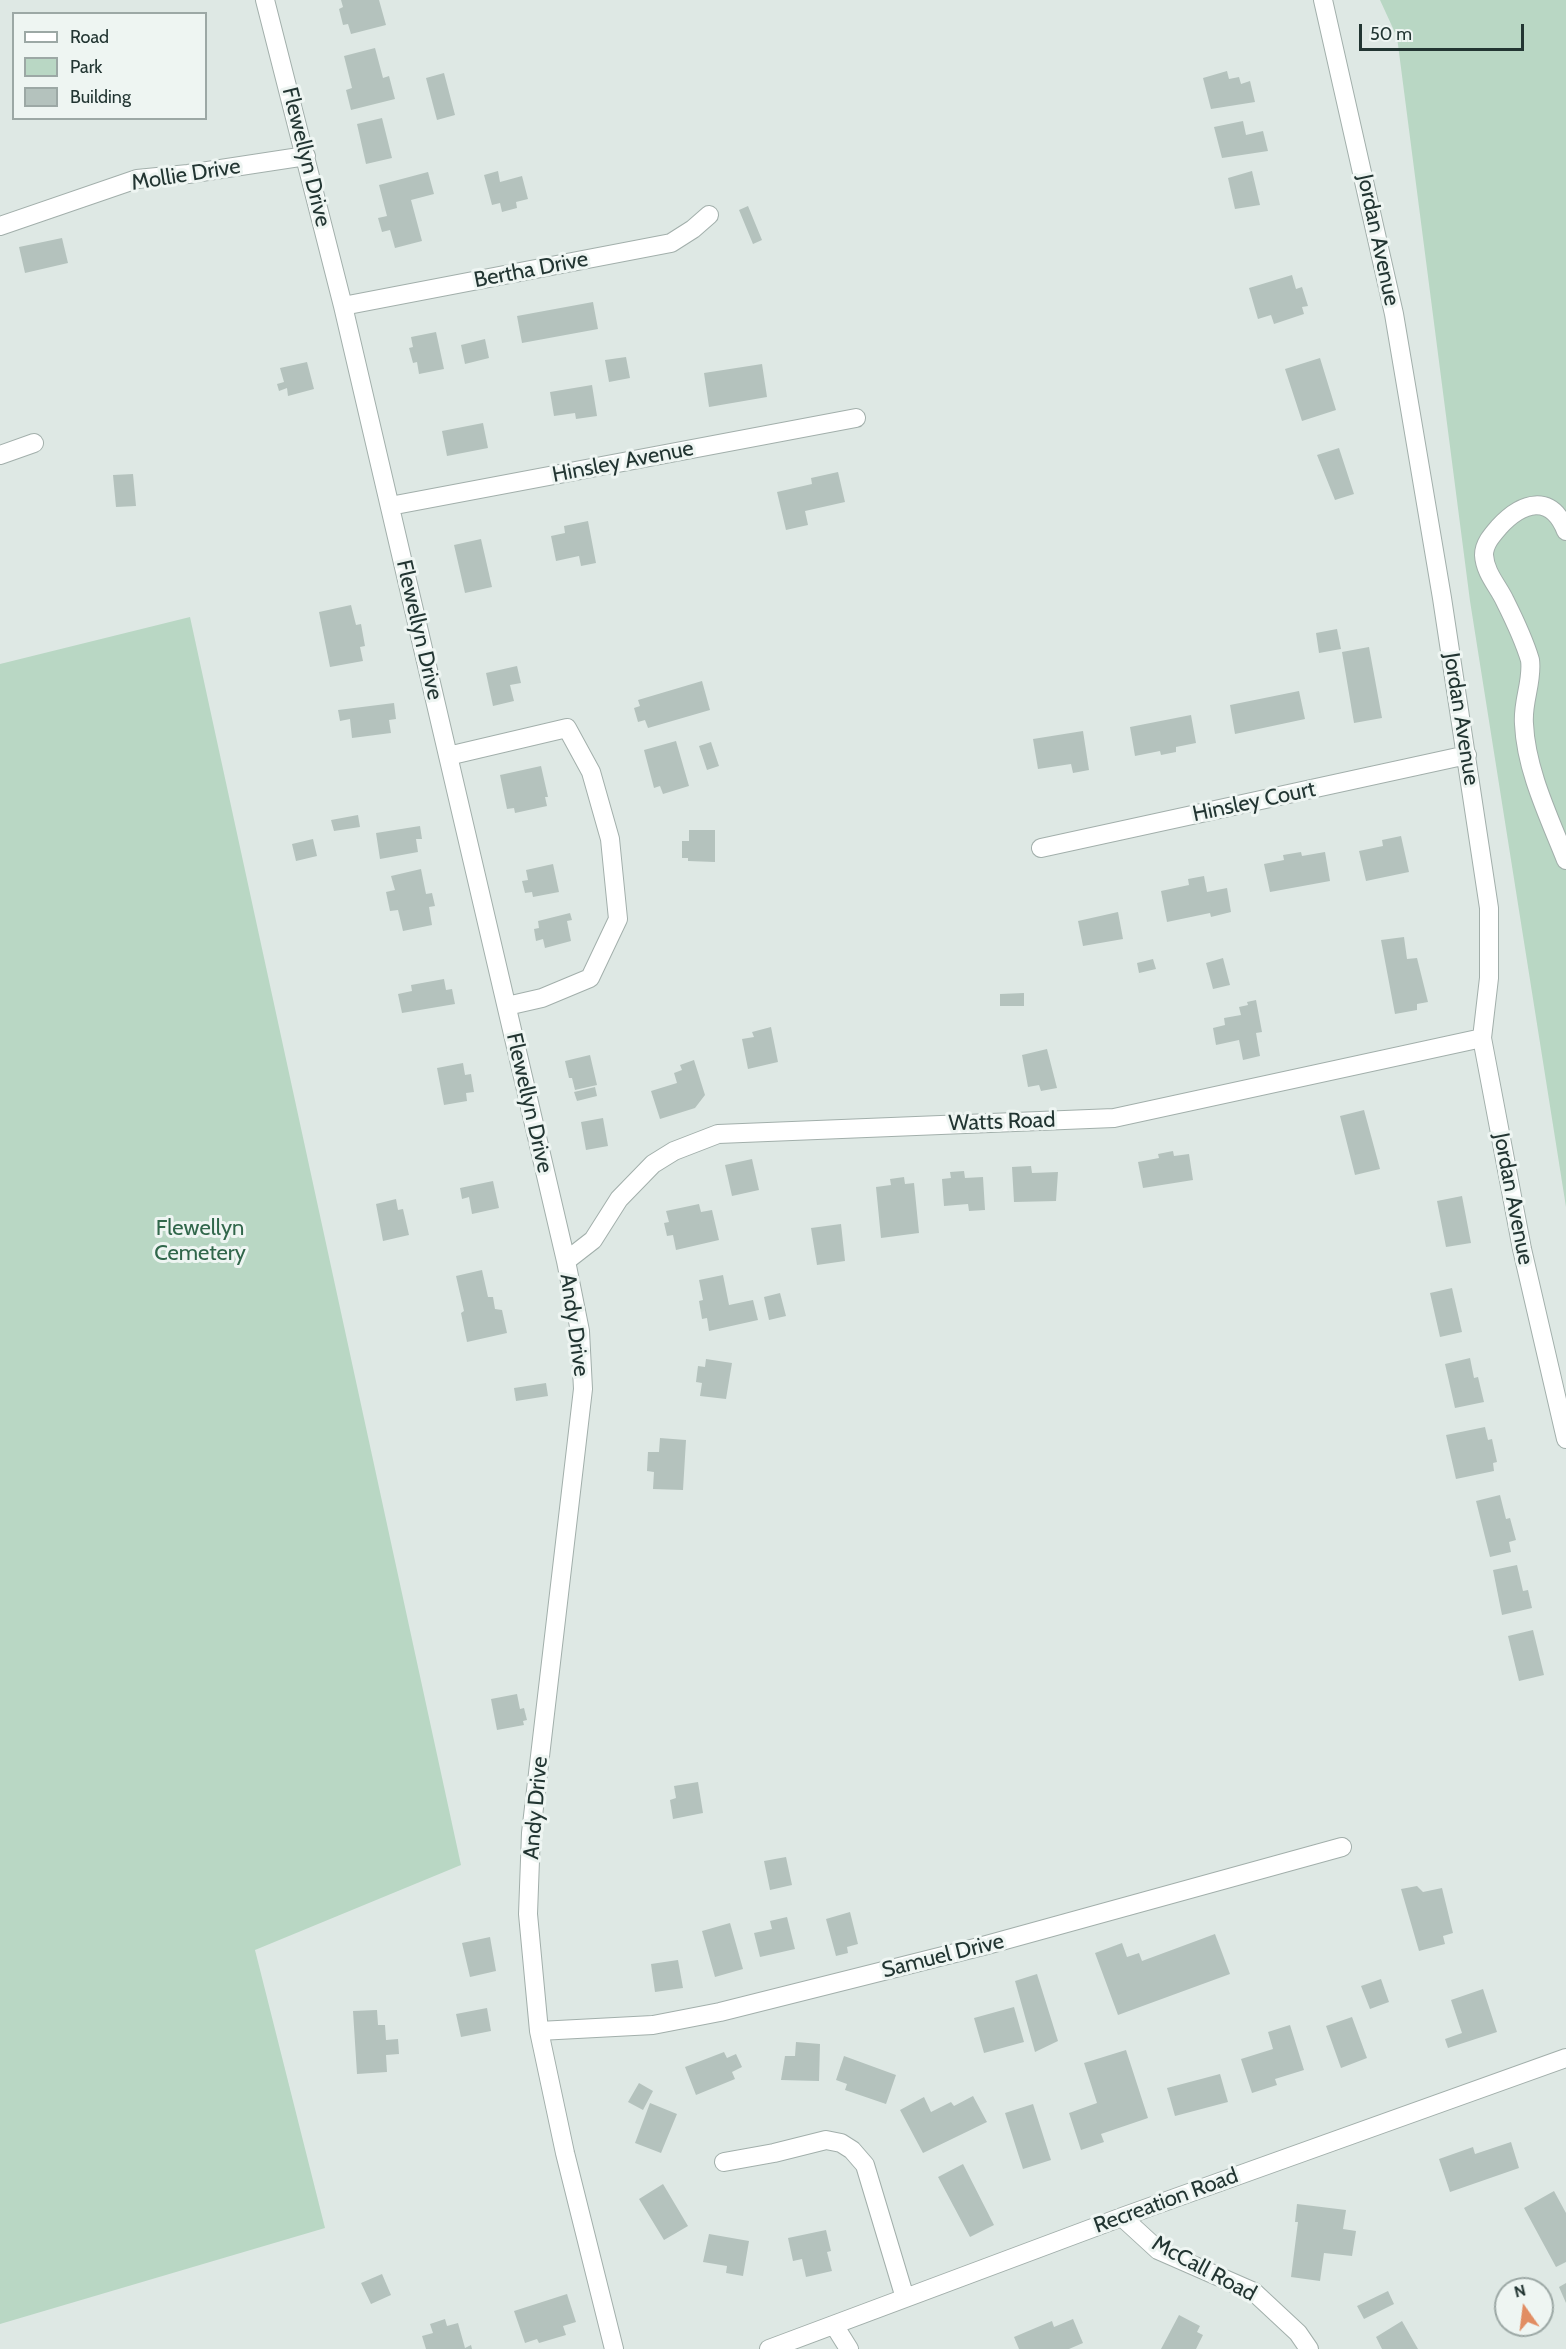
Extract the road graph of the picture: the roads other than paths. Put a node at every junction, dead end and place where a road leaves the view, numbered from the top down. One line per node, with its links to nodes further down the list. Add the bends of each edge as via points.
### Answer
1 (265, 0): 3 (street, Flewellyn Drive)
2 (1323, 0): 12 (street, Jordan Avenue, via 1394,314)
3 (306, 156): 5 (street, Mollie Drive, via 138,179); 6 (street, Flewellyn Drive)
4 (709, 215): 6 (street, Bertha Drive, via 671,243)
5 (0, 226)
6 (343, 306): 10 (street, Flewellyn Drive)
7 (856, 418): 10 (street, Hinsley Avenue)
8 (34, 443): 9 (street)
9 (0, 455)
10 (390, 506): 13 (street, Flewellyn Drive)
11 (1566, 531): 15 (street, via 1552,511 1533,505 1520,509 1502,524 1484,552 1490,574 1530,660 1523,706 1526,742 1534,775)
12 (1467, 755): 14 (street, Hinsley Court); 17 (street, Jordan Avenue, via 1489,908 1489,978)
13 (448, 756): 16 (street, Flewellyn Drive); 16 (street, via 567,728 591,772 610,839 618,919 590,978 542,998)
14 (1041, 848)
15 (1566, 860)
16 (507, 1006): 18 (street, Flewellyn Drive)
17 (1482, 1038): 18 (street, Watts Road, via 1114,1118 718,1134 674,1150 653,1164 619,1198 593,1240); 19 (street, Jordan Avenue, via 1522,1249)
18 (566, 1262): 21 (street, Andy Drive, via 580,1331 583,1389 531,1833 528,1914)
19 (1566, 1439)
20 (1342, 1847): 21 (street, Samuel Drive, via 983,1946 720,2012 653,2025)
21 (538, 2031): 27 (street, Andy Drive)
22 (1564, 2064): 24 (street, Recreation Road)
23 (724, 2162): 25 (street, via 826,2140 852,2150 865,2165)
24 (1122, 2217): 25 (street, Recreation Road); 30 (street, McCall Road, via 1158,2250 1254,2292)
25 (905, 2298): 26 (street, Recreation Road)
26 (834, 2325): 28 (street, Recreation Road); 29 (street)
27 (614, 2349)
28 (769, 2349)
29 (849, 2349)
30 (1310, 2349)

